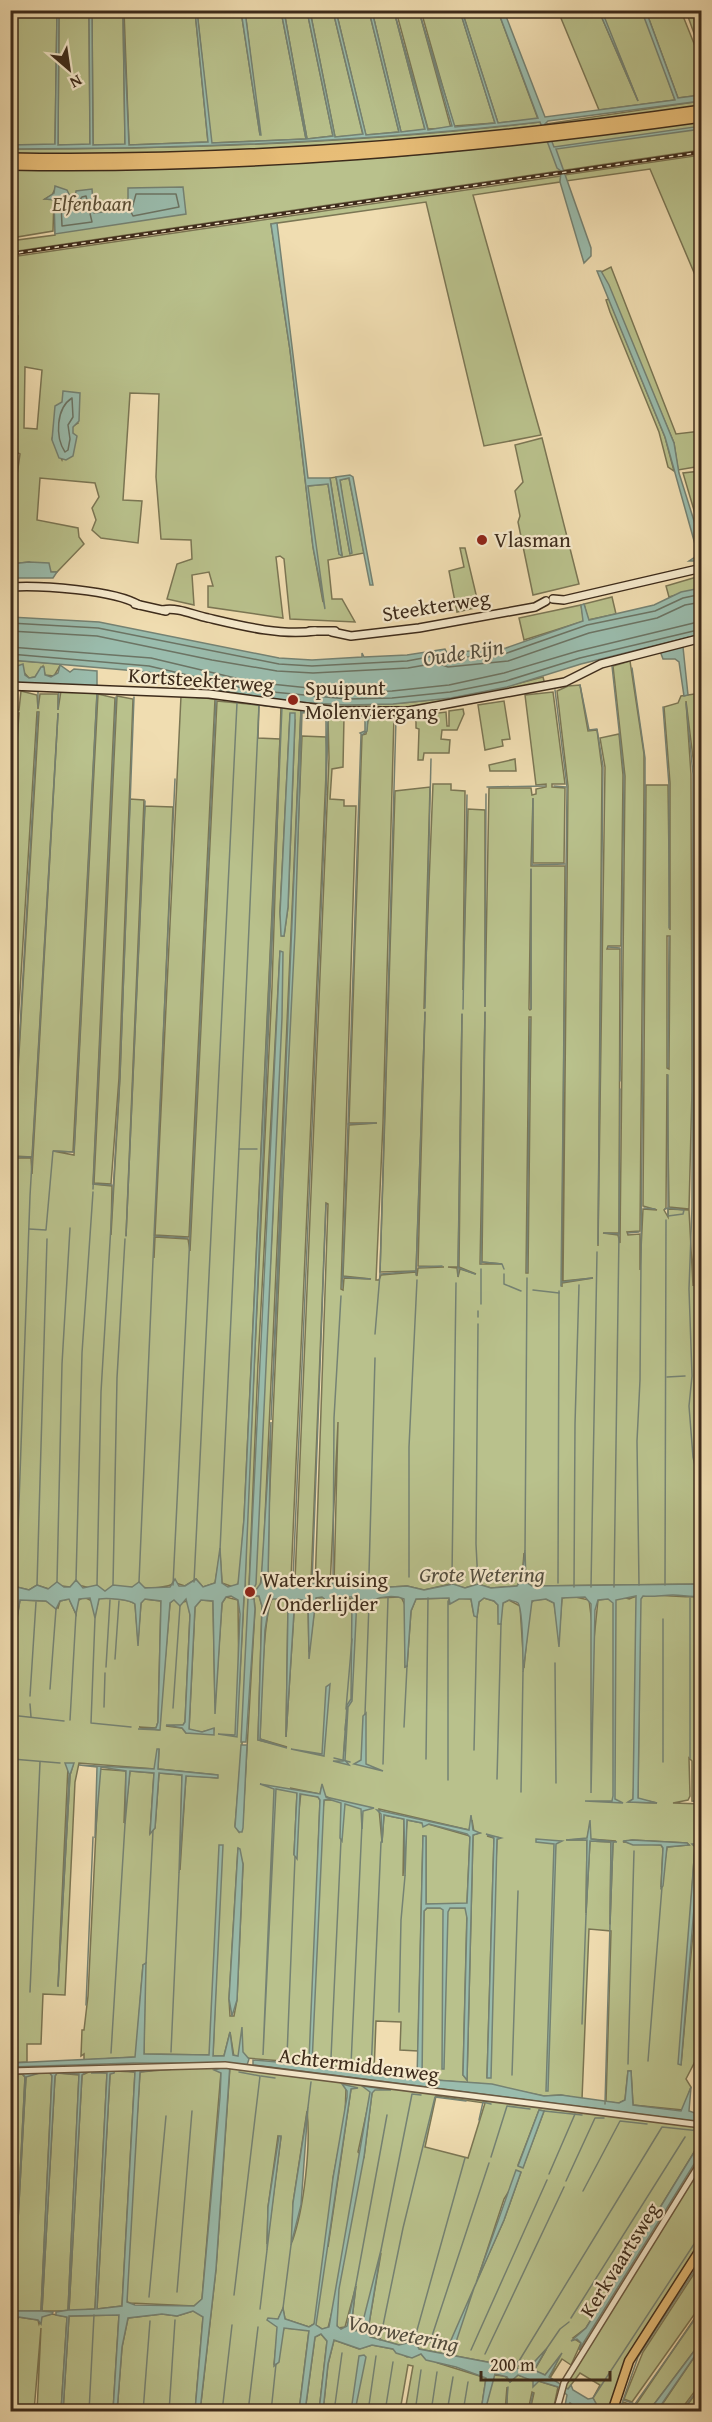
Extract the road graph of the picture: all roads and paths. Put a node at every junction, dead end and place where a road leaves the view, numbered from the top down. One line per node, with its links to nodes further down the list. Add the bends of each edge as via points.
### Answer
1 (702, 110): 3 (highway)
2 (702, 117): 3 (highway)
3 (553, 134): 4 (highway)
4 (542, 135): 5 (highway, via 276,155); 6 (highway, via 397,153 277,161)
5 (10, 158)
6 (10, 165)
7 (702, 568): 8 (main road, Steekterweg, via 550,600 535,607 356,635 281,631 114,597 57,588)
8 (10, 587)
9 (702, 638): 10 (main road, Kortsteekterweg, via 601,664 565,682 409,711 337,711 209,694)
10 (10, 686)
11 (10, 2071): 12 (street, Achtermiddenweg, via 228,2065)
12 (702, 2125)
13 (702, 2160): 15 (street, Kerkvaartsweg, via 564,2382)
14 (702, 2247): 16 (main road, via 629,2361)
15 (556, 2412)
16 (612, 2412)

